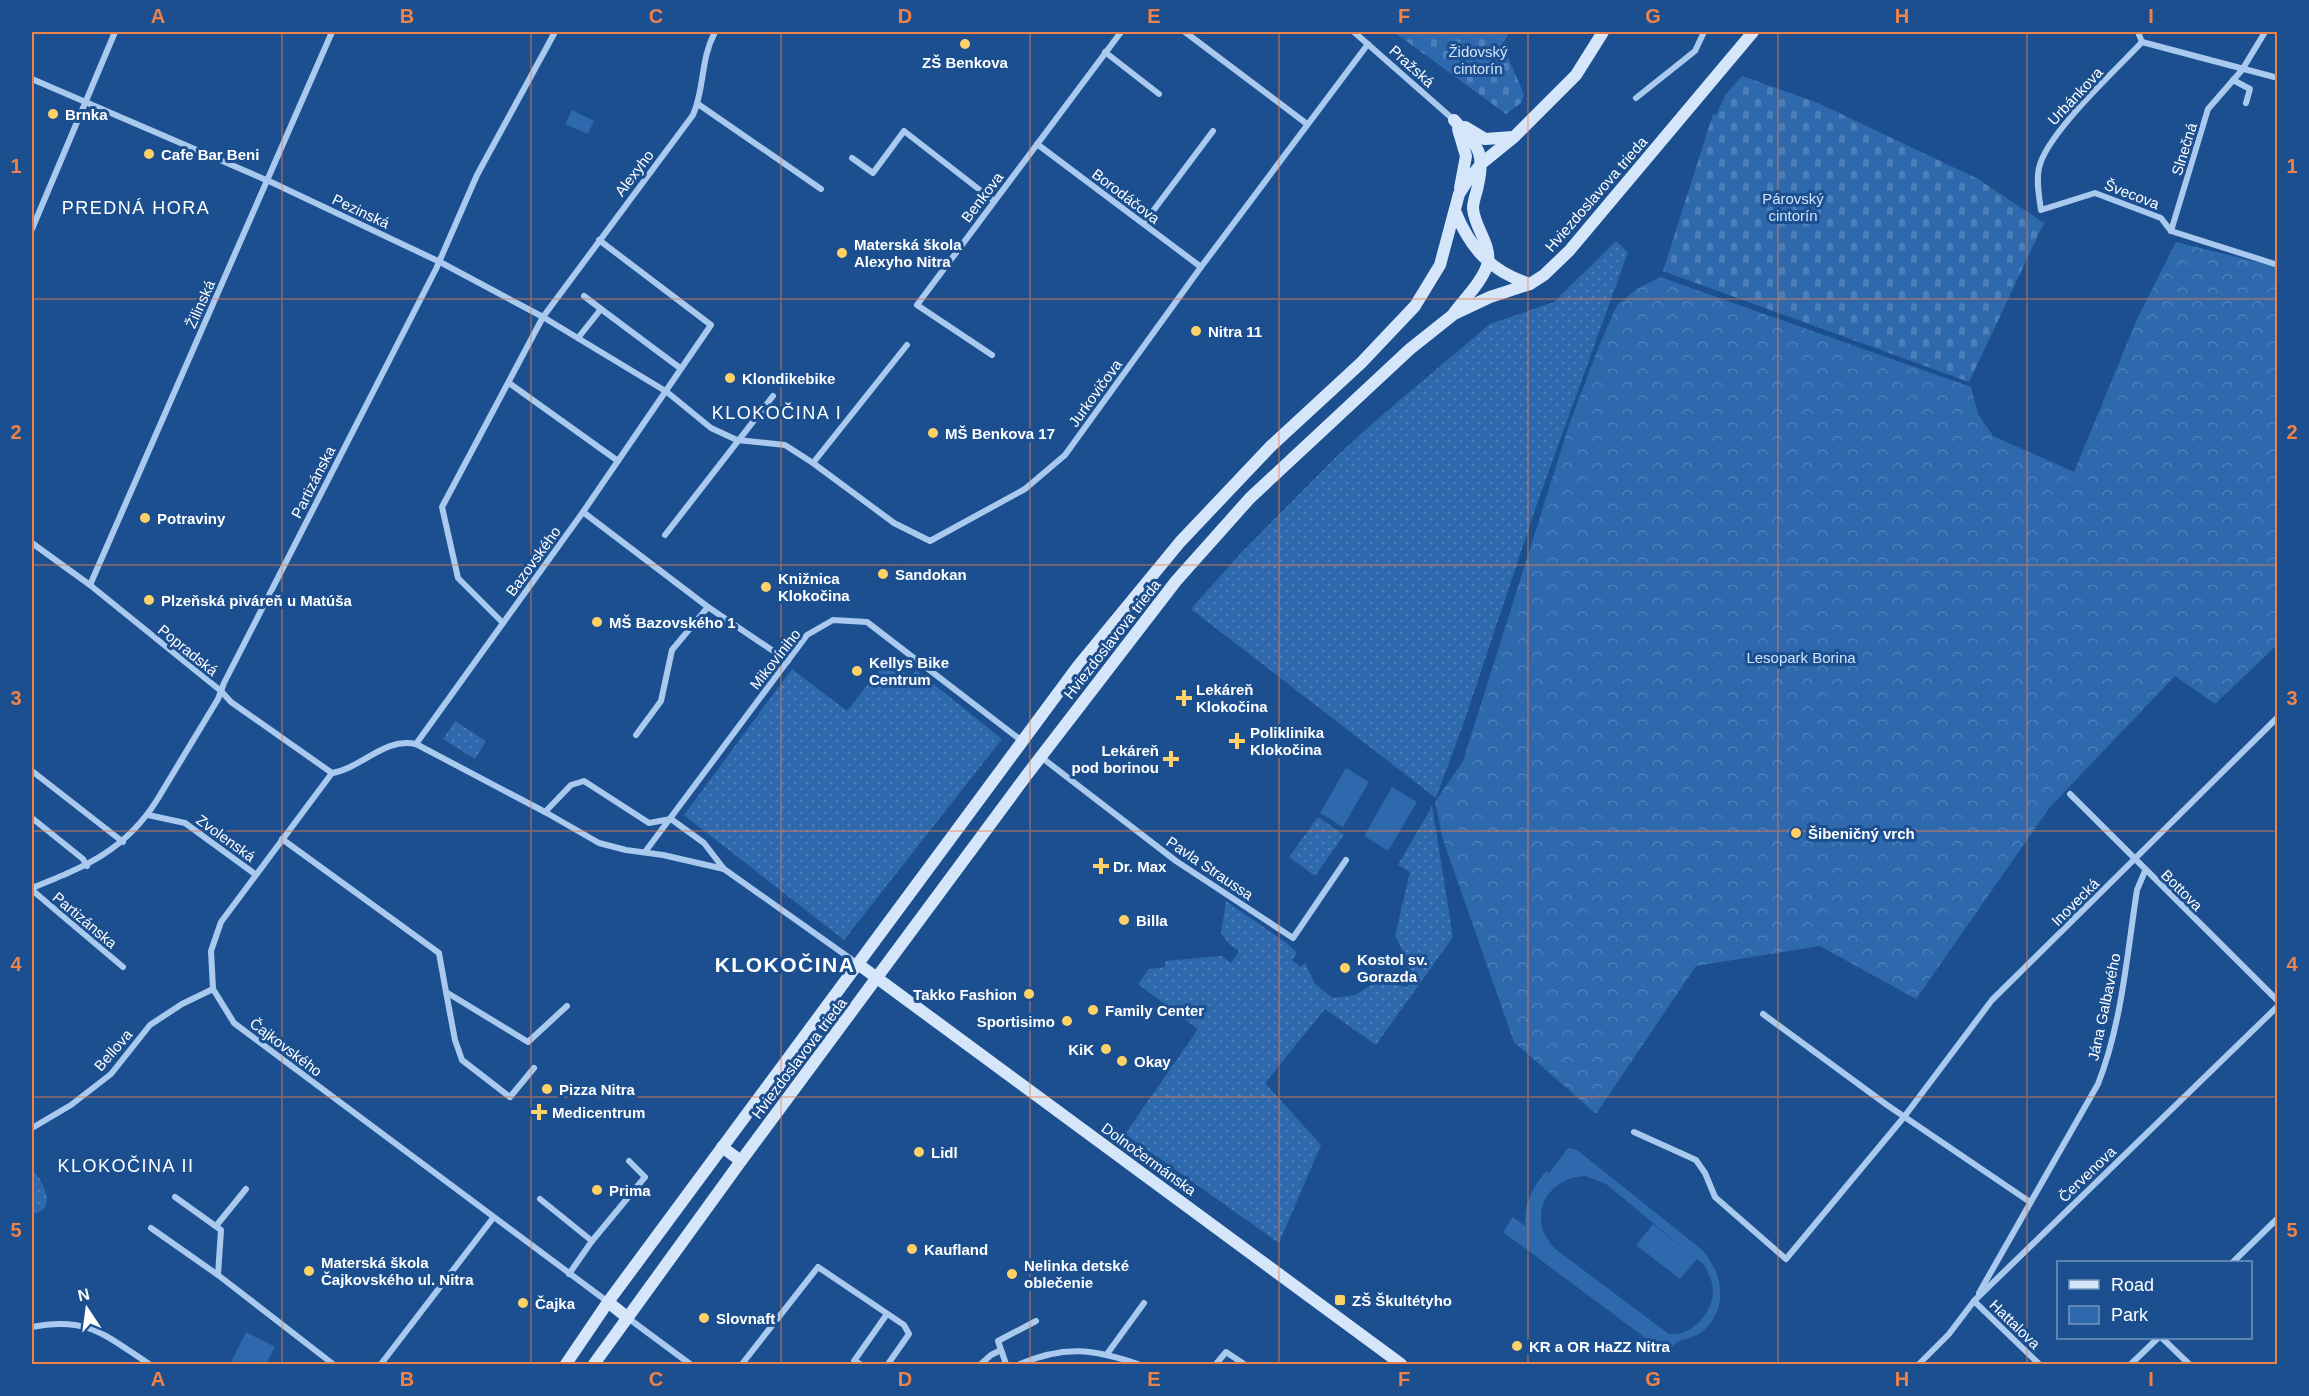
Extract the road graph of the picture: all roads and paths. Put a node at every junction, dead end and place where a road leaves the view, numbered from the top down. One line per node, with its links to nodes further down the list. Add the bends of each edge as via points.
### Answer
1 (115, 32): 22 (street)
2 (332, 32): 32 (street, Žilinská)
3 (555, 32): 43 (street, Partizánska, via 477,175)
4 (715, 32): 24 (street, Alexyho, via 704,59)
5 (1121, 32): 15 (street, Benkova)
6 (1185, 32): 26 (street)
7 (1354, 32): 14 (street, Pražská)
8 (1603, 32): 28 (street, Hviezdoslavova trieda, via 1576,75)
9 (1704, 32): 21 (street, via 1695,51)
10 (1753, 32): 46 (street, Hviezdoslavova trieda, via 1569,251)
11 (2138, 32): 13 (street)
12 (2265, 32): 16 (street, Slnečná)
13 (2142, 42): 16 (street); 36 (street, Urbánkova, via 2053,138 2039,166)
14 (1368, 44): 25 (street, Pražská); 26 (street, Jurkovičova)
15 (1105, 52): 20 (street); 29 (street, Benkova)
16 (2242, 70): 17 (street); 19 (street, Slnečná)
17 (2277, 78)
18 (32, 79): 22 (street, Pezinská)
19 (2233, 80): 23 (street, via 2250,89); 40 (street, Slnečná, via 2208,109)
20 (1159, 94)
21 (1636, 98)
22 (84, 102): 32 (street, Pezinská); 39 (street)
23 (2246, 103)
24 (698, 104): 33 (street); 41 (street, Alexyho)
25 (1454, 120): 28 (street, via 1485,139); 31 (street, via 1475,143); 34 (street, via 1466,156)
26 (1307, 124): 45 (street, Jurkovičova)
27 (1213, 131): 38 (street)
28 (1514, 137): 31 (street, Hviezdoslavova trieda)
29 (1036, 144): 35 (street, Benkova); 38 (street, Borodáčova)
30 (852, 158): 35 (street, via 873,173 904,131)
31 (1482, 163): 34 (street, Hviezdoslavova trieda); 42 (street, via 1473,208)
32 (267, 181): 43 (street, Pezinská); 64 (street, Žilinská)
33 (821, 189)
34 (1459, 194): 37 (street, Hviezdoslavova trieda)
35 (994, 201): 53 (street, Benkova, via 917,304)
36 (2041, 210): 40 (street, Švecova, via 2095,193 2161,218)
37 (1455, 211): 42 (street, via 1463,230); 71 (street, Hviezdoslavova trieda, via 1440,265 1415,306 1361,363 1271,446 1180,542 1078,666)
38 (1144, 224): 45 (street, Borodáčova)
39 (32, 229)
40 (2171, 231): 44 (street, Švecova)
41 (599, 240): 50 (street, Alexyho); 54 (street, Bazovského, via 711,325)
42 (1488, 261): 46 (street, via 1510,278); 49 (street, via 1482,276)
43 (440, 262): 50 (street, Pezinská); 68 (street, Partizánska)
44 (2277, 265)
45 (1201, 267): 60 (street, Jurkovičova, via 1065,454 1024,489 930,541 894,523)
46 (1530, 284): 49 (street, Hviezdoslavova trieda)
47 (584, 296): 48 (street)
48 (601, 309): 51 (street); 54 (street)
49 (1454, 314): 73 (street, Hviezdoslavova trieda, via 1410,349 1250,498 1156,605)
50 (543, 317): 51 (street, Pezinská); 55 (street, Alexyho)
51 (578, 338): 56 (street, Pezinská)
52 (907, 345): 60 (street)
53 (992, 355)
54 (680, 368): 56 (street, Bazovského)
55 (509, 382): 59 (street); 66 (street, Alexyho, via 442,507 458,578)
56 (667, 392): 58 (street, Jurkovičova, via 711,428); 59 (street, Bazovského)
57 (772, 396): 58 (street)
58 (737, 440): 60 (street, Jurkovičova, via 785,445); 62 (street)
59 (618, 461): 61 (street, Bazovského)
60 (813, 463)
61 (583, 512): 65 (street); 66 (street, Bazovského)
62 (665, 535)
63 (32, 543): 64 (street, Popradská)
64 (90, 585): 68 (street, Popradská)
65 (708, 607): 67 (street); 70 (street, via 672,650 661,701)
66 (503, 623): 72 (street, Bazovského)
67 (788, 661): 71 (street, Mikovíniho, via 807,635 833,620 867,622); 80 (street, Mikovíniho)
68 (220, 692): 75 (street, Popradská); 78 (street, Partizánska)
69 (2277, 717): 85 (street, Inovecká)
70 (636, 735)
71 (1023, 742): 73 (street); 91 (street, Hviezdoslavova trieda)
72 (416, 744): 75 (street, via 392,745 353,767); 77 (street)
73 (1040, 757): 84 (street, Pavla Straussa, via 1176,861 1293,938); 93 (street, Hviezdoslavova trieda)
74 (32, 771): 82 (street)
75 (332, 772): 81 (street, Čajkovského)
76 (2070, 794): 85 (street, Bottova)
77 (544, 812): 80 (street, via 571,785 584,782 649,823); 83 (street, via 599,843)
78 (148, 815): 82 (street, Partizánska); 89 (street, Zvolenská, via 185,823)
79 (32, 818): 86 (street)
80 (671, 819): 83 (street, Mikovíniho); 87 (street, via 704,843)
81 (282, 839): 89 (street, Čajkovského); 95 (street, via 439,953)
82 (123, 842): 86 (street, Partizánska)
83 (645, 852): 87 (street)
84 (1346, 860)
85 (2134, 861): 88 (street, Bottova); 100 (street, Inovecká, via 1992,1000)
86 (87, 866): 90 (street, Partizánska)
87 (724, 869): 91 (street)
88 (2145, 871): 96 (street, Bottova); 109 (street, Jána Galbavého, via 2137,890 2105,1065)
89 (255, 874): 94 (street, Čajkovského, via 221,922 211,951)
90 (32, 889): 92 (street, Partizánska)
91 (858, 964): 93 (street, Dolnočermánska); 103 (street, Hviezdoslavova trieda)
92 (123, 967)
93 (877, 979): 105 (street, Hviezdoslavova trieda); 144 (street, Dolnočermánska)
94 (213, 989): 101 (street, Bellova, via 150,1025 111,1074 71,1106); 110 (street, Čajkovského, via 234,1023)
95 (446, 992): 97 (street, via 528,1042); 99 (street, via 462,1060 510,1097)
96 (2277, 1004): 118 (street, Červenova)
97 (567, 1006)
98 (1763, 1014): 100 (street)
99 (534, 1068)
100 (1904, 1117): 102 (street, Inovecká, via 1786,1259 1715,1197 1696,1160); 109 (street)
101 (32, 1128)
102 (1634, 1132)
103 (722, 1147): 105 (street); 119 (street, Hviezdoslavova trieda)
104 (629, 1161): 114 (street, via 645,1177)
105 (741, 1161): 122 (street, Hviezdoslavova trieda)
106 (246, 1190): 112 (street)
107 (175, 1197): 112 (street)
108 (540, 1199): 114 (street)
109 (2030, 1202): 118 (street, Jána Galbavého)
110 (494, 1218): 116 (street, Čajkovského); 131 (street)
111 (2277, 1218): 115 (street)
112 (216, 1226): 117 (street, via 221,1230)
113 (151, 1228): 117 (street)
114 (592, 1241): 116 (street)
115 (2235, 1261)
116 (569, 1274): 119 (street, Čajkovského)
117 (218, 1275): 130 (street)
118 (1974, 1301): 145 (street, Červenova); 146 (street, Hattalova)
119 (608, 1302): 122 (street); 132 (street, Hviezdoslavova trieda)
120 (1144, 1303): 128 (street)
121 (886, 1314): 135 (street, via 818,1268); 136 (street, via 854,1361); 137 (street, via 904,1325 909,1334)
122 (627, 1318): 133 (street, Hviezdoslavova trieda); 134 (street)
123 (1036, 1321): 127 (street, via 998,1341)
124 (32, 1327): 129 (street, via 61,1322 86,1326)
125 (2159, 1339): 147 (street)
126 (2161, 1339): 148 (street)
127 (1001, 1350): 138 (street); 139 (street)
128 (1107, 1354): 140 (street, via 1076,1350); 141 (street)
129 (149, 1365)
130 (333, 1365)
131 (381, 1365)
132 (566, 1365)
133 (594, 1365)
134 (690, 1365)
135 (742, 1365)
136 (860, 1365)
137 (888, 1365)
138 (981, 1365)
139 (1006, 1365)
140 (1020, 1365)
141 (1138, 1365)
142 (1216, 1365): 143 (street, via 1226,1352)
143 (1244, 1365)
144 (1401, 1365)
145 (1919, 1365)
146 (2039, 1365)
147 (2131, 1365)
148 (2189, 1365)

